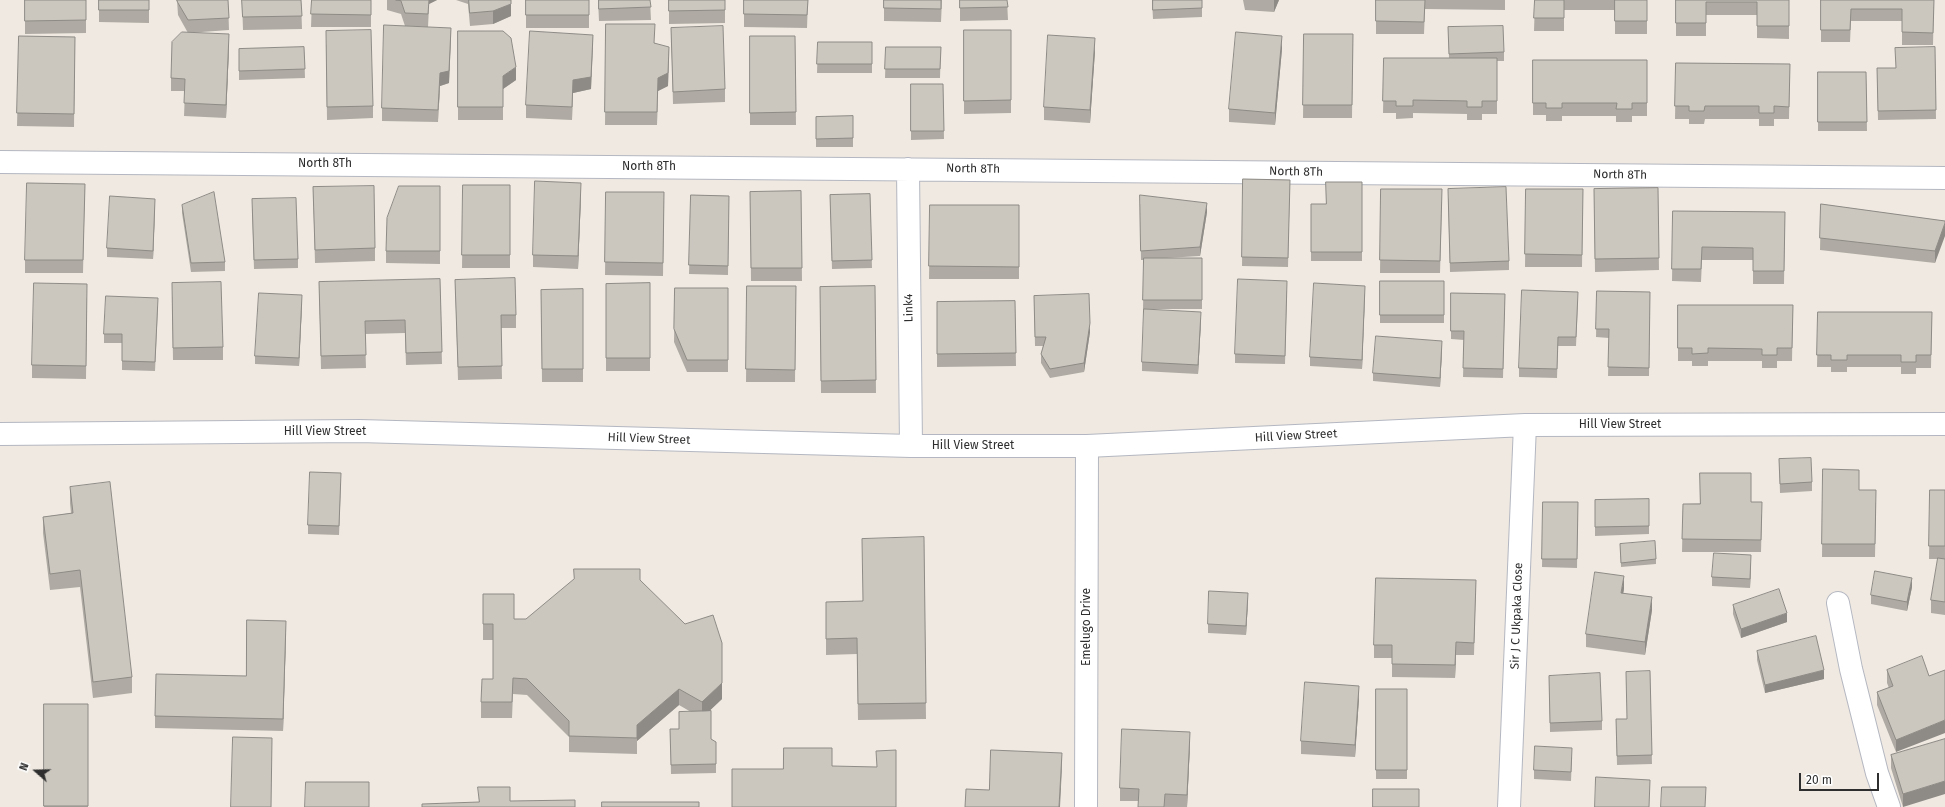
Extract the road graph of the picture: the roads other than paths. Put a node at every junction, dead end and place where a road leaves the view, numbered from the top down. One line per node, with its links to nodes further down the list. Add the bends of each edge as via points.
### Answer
1 (0, 162): 2 (street, North 8Th)
2 (908, 169): 3 (street, North 8Th); 7 (street, Link4)
3 (1945, 178)
4 (1945, 424): 5 (street, Hill View Street)
5 (1525, 425): 8 (street, Hill View Street); 11 (street, Sir J C Ukpaka Close)
6 (0, 434): 7 (street, Hill View Street, via 359,431)
7 (911, 446): 8 (street, Hill View Street)
8 (1087, 446): 10 (street, Emelugo Drive)
9 (1838, 603): 12 (street, via 1851,669 1875,765)
10 (1086, 807)
11 (1509, 807)
12 (1890, 807)

